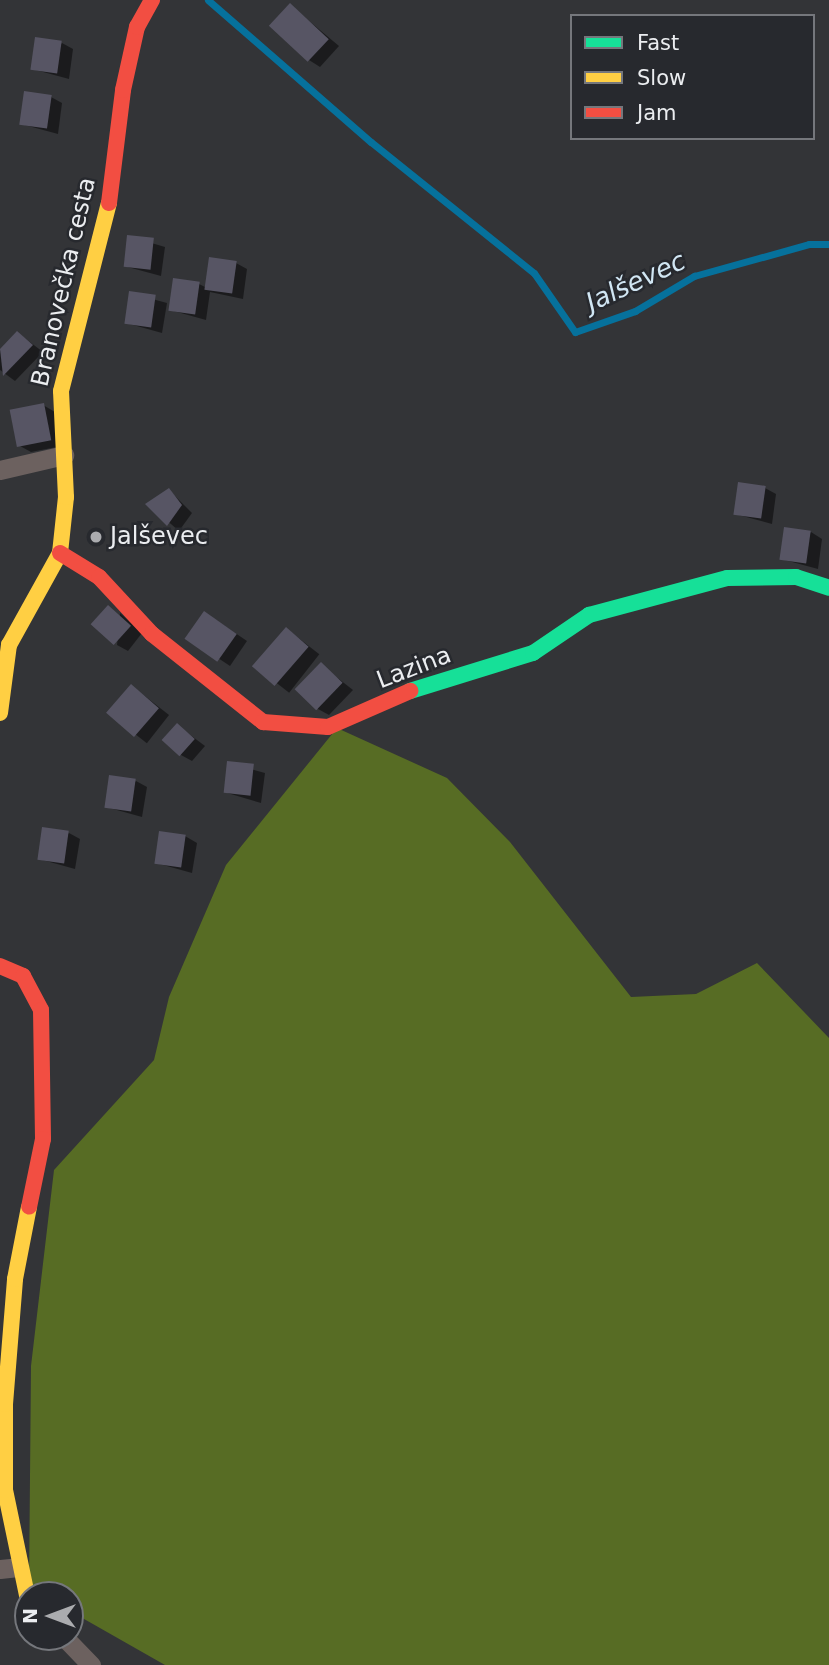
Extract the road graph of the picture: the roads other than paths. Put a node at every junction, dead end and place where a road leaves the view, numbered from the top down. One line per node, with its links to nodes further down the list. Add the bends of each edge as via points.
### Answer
1 (152, 0): 2 (street, Branovečka cesta, via 134,40 122,90 105,224 61,391)
2 (64, 455): 3 (street); 4 (street, Branovečka cesta, via 66,497)
3 (0, 470)
4 (60, 553): 5 (street, Lazina, via 99,577 152,634 263,722 328,727 430,683 533,653 589,615 727,578 796,577); 6 (street, Branovečka cesta, via 9,645)
5 (829, 588)
6 (0, 713)
7 (0, 966): 8 (street, via 23,976 41,1010 43,1139 15,1279 5,1404)
8 (9, 1568)
9 (78, 1651): 10 (street)
10 (91, 1665)

